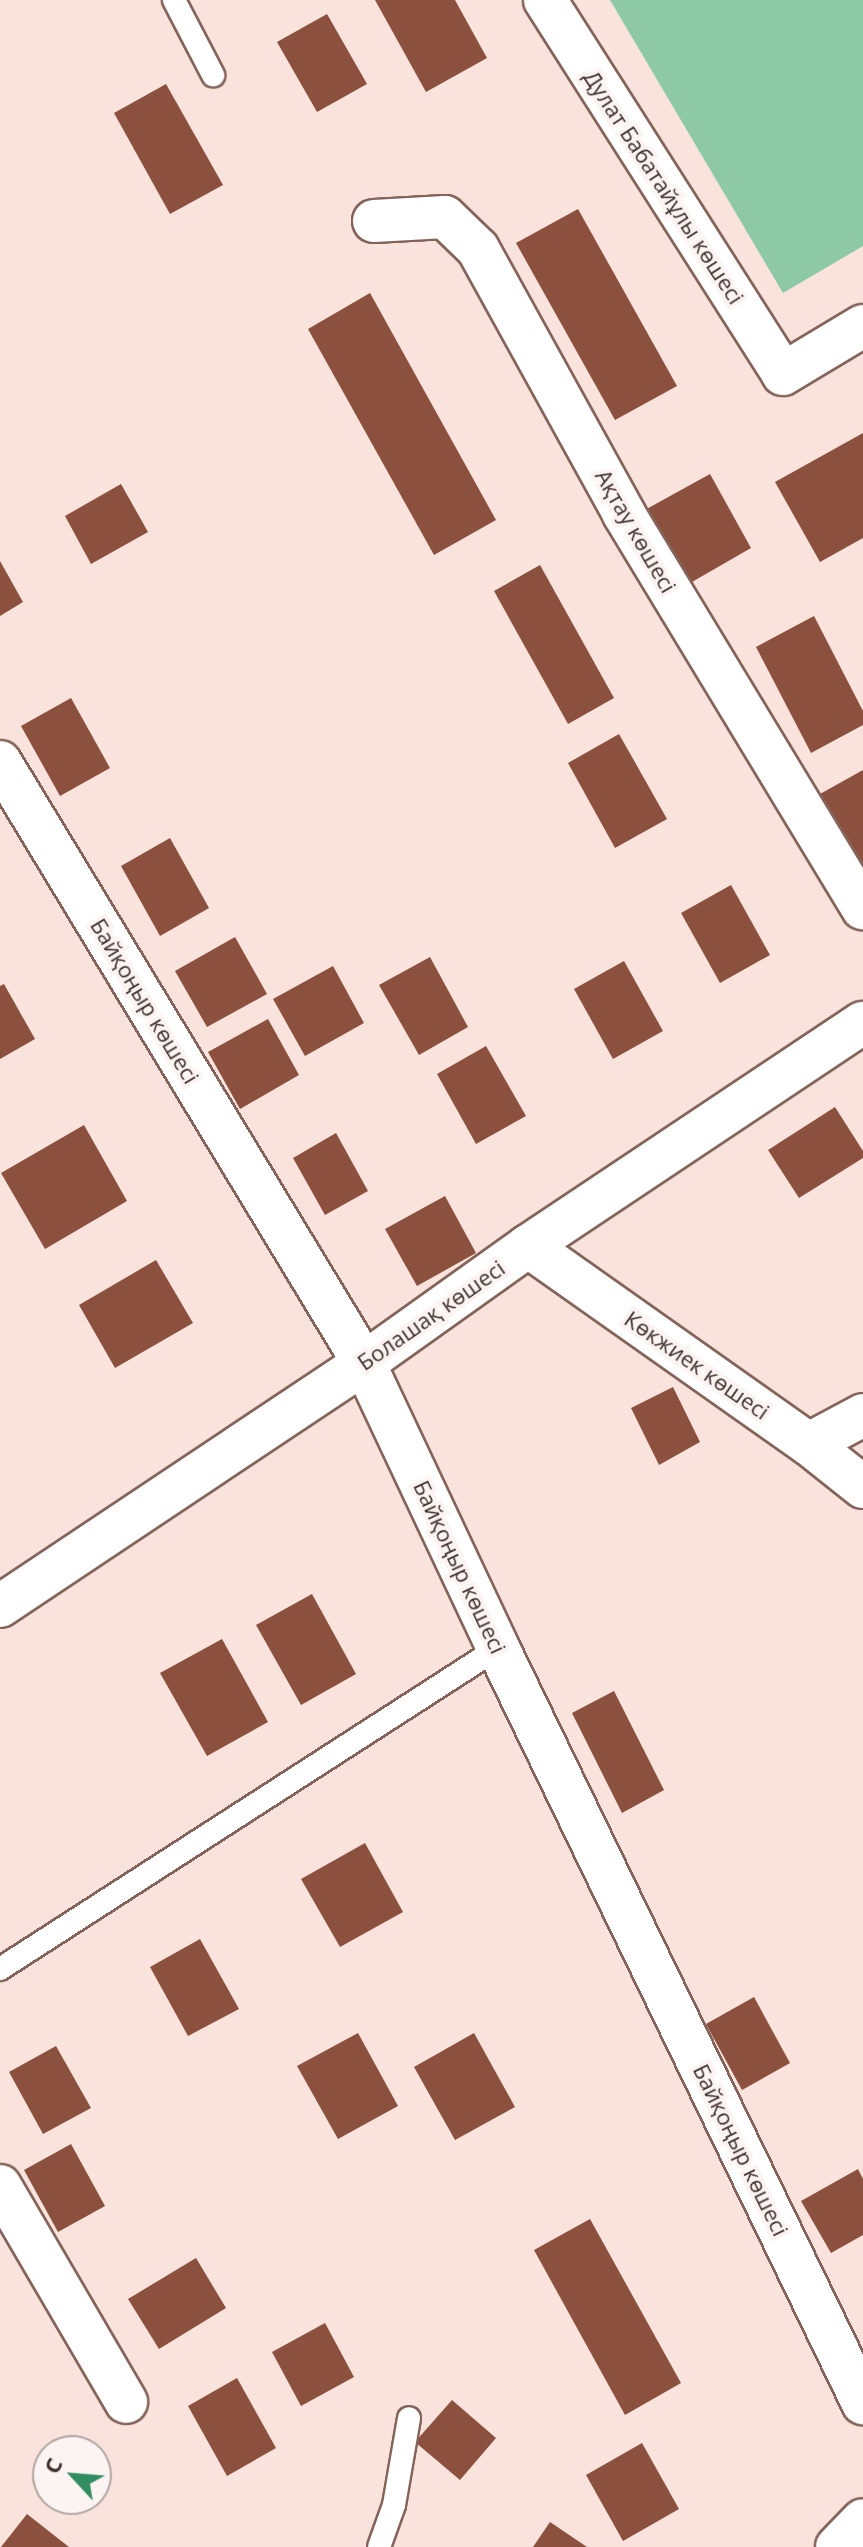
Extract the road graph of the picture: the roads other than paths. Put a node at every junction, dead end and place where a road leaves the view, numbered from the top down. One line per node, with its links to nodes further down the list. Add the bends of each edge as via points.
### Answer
1 (174, 0): 3 (lane)
2 (545, 0): 5 (street, Дулат Бабатайұлы көшесі, via 783,374)
3 (213, 75)
4 (374, 221): 7 (street, Ақтау көшесі, via 445,217 478,249 624,514)
5 (863, 326)
6 (0, 762): 10 (street, Байқоңыр көшесі)
7 (863, 908)
8 (863, 1023): 9 (street, Болашақ көшесі)
9 (528, 1246): 10 (street, Болашақ көшесі); 12 (street, Көкжиек көшесі)
10 (364, 1363): 14 (street, Болашақ көшесі); 15 (street, Байқоңыр көшесі)
11 (863, 1415): 12 (street)
12 (809, 1444): 13 (street, Көкжиек көшесі)
13 (863, 1487)
14 (0, 1606)
15 (498, 1648): 16 (lane); 19 (street, Байқоңыр көшесі)
16 (0, 1969)
17 (0, 2186): 18 (street)
18 (126, 2402)
19 (863, 2403)
20 (409, 2418): 22 (lane, via 394,2505)
21 (863, 2520): 23 (street)
22 (379, 2547)
23 (837, 2547)

